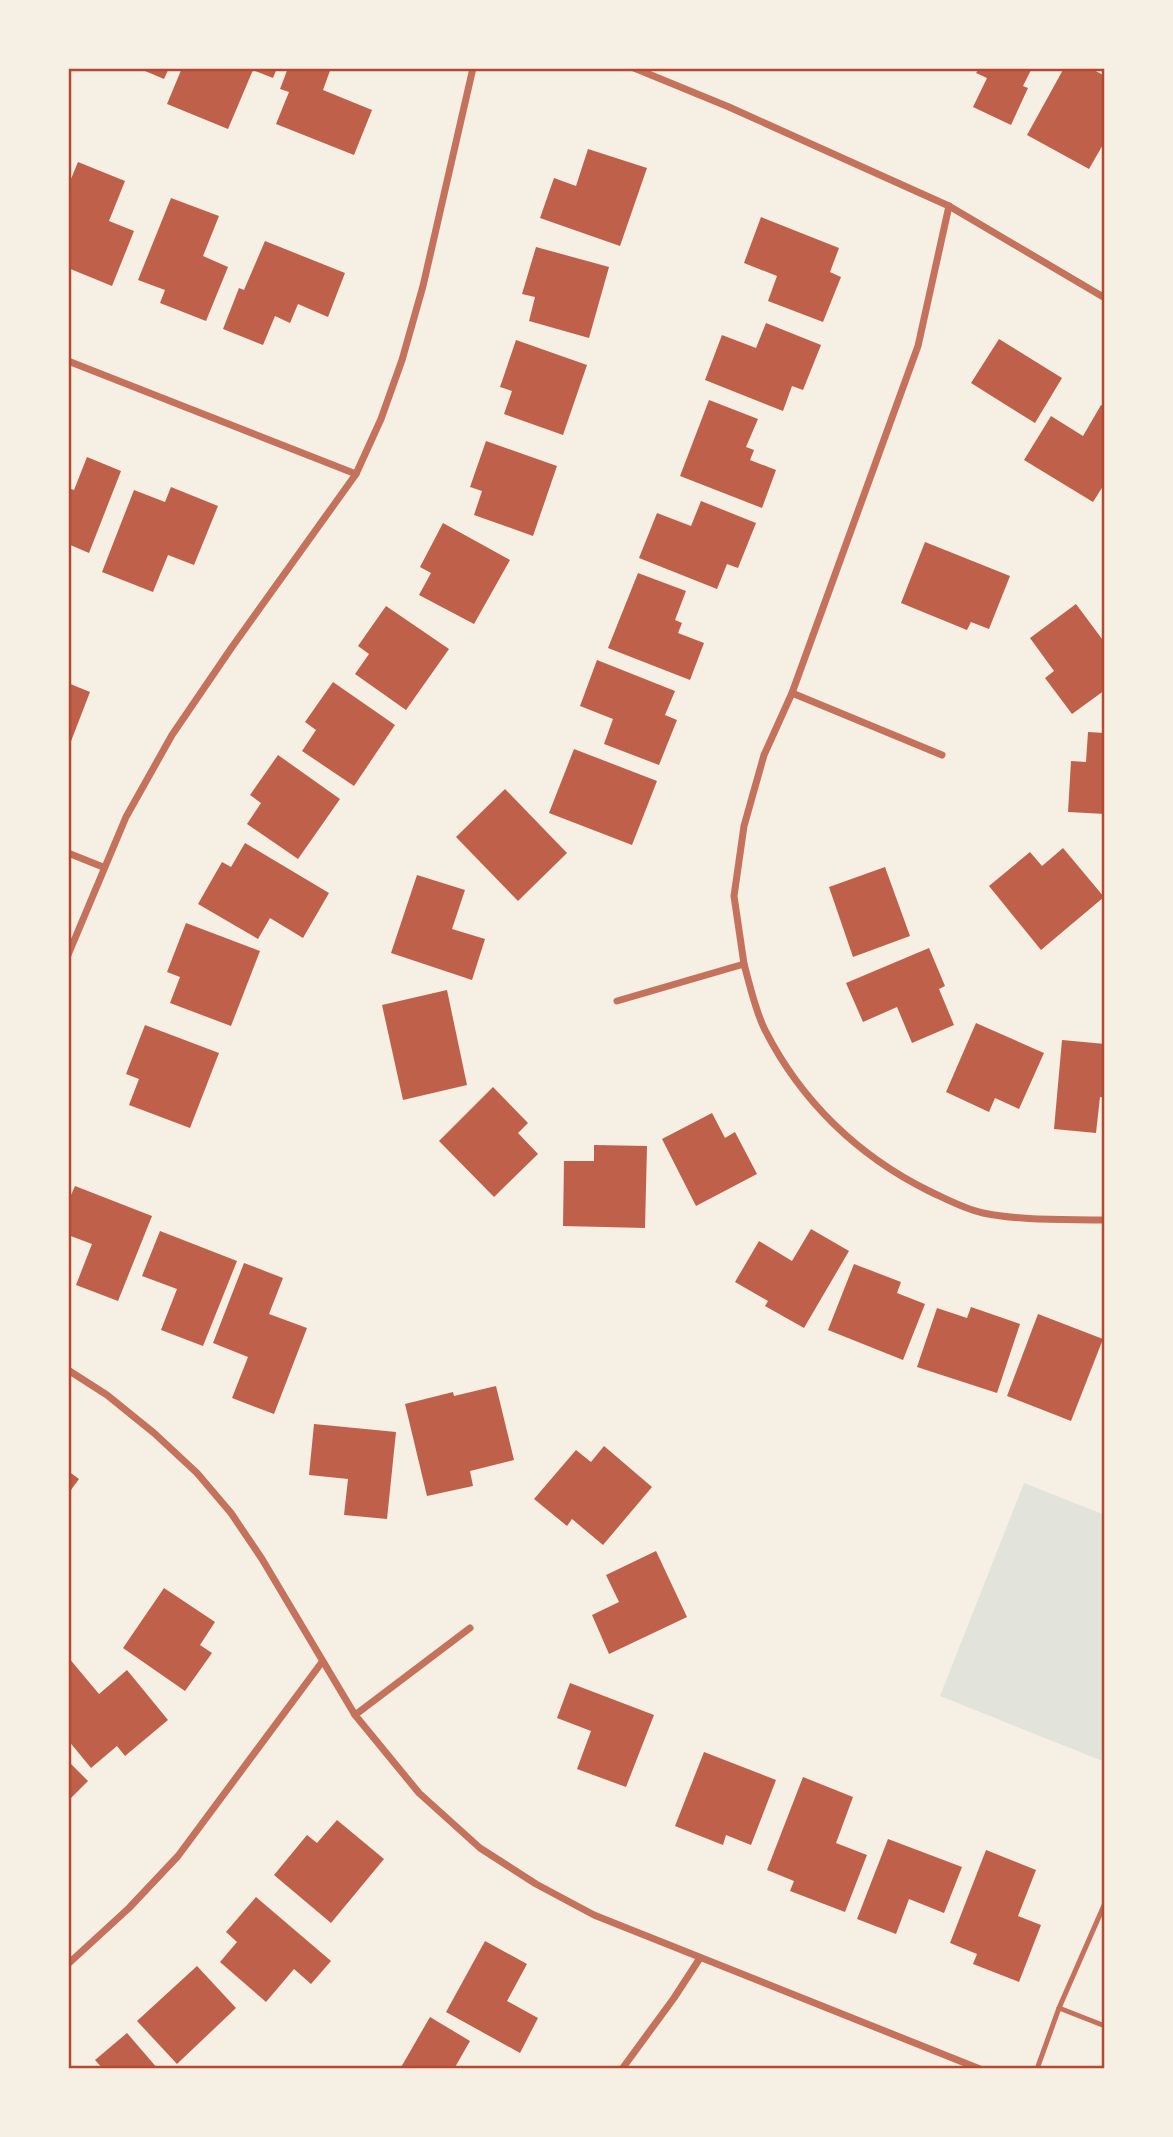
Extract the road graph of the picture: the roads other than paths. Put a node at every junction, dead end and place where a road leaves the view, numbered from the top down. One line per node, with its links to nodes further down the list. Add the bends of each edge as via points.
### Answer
1 (473, 68): 6 (street, via 402,360)
2 (634, 68): 3 (street)
3 (949, 206): 4 (street); 7 (street, via 918,346)
4 (1105, 298)
5 (68, 361): 6 (street)
6 (356, 474): 10 (street, via 172,735)
7 (792, 693): 8 (street); 12 (street, via 764,755 744,826 734,896)
8 (942, 755)
9 (68, 853): 10 (street)
10 (103, 867): 11 (street)
11 (68, 955)
12 (744, 964): 13 (street); 14 (street, via 764,1028 793,1077 859,1148 904,1179 982,1213)
13 (617, 1001)
14 (1105, 1220)
15 (68, 1370): 17 (street, via 155,1433 197,1473 262,1559)
16 (470, 1628): 18 (street)
17 (322, 1662): 18 (street); 21 (street, via 178,1856)
18 (355, 1715): 20 (street, via 419,1793 481,1848 594,1915)
19 (1105, 1903): 22 (lane)
20 (700, 1958): 24 (street); 25 (street)
21 (68, 1965)
22 (1059, 2008): 23 (lane); 26 (lane)
23 (1105, 2026)
24 (622, 2069)
25 (980, 2069)
26 (1037, 2069)

